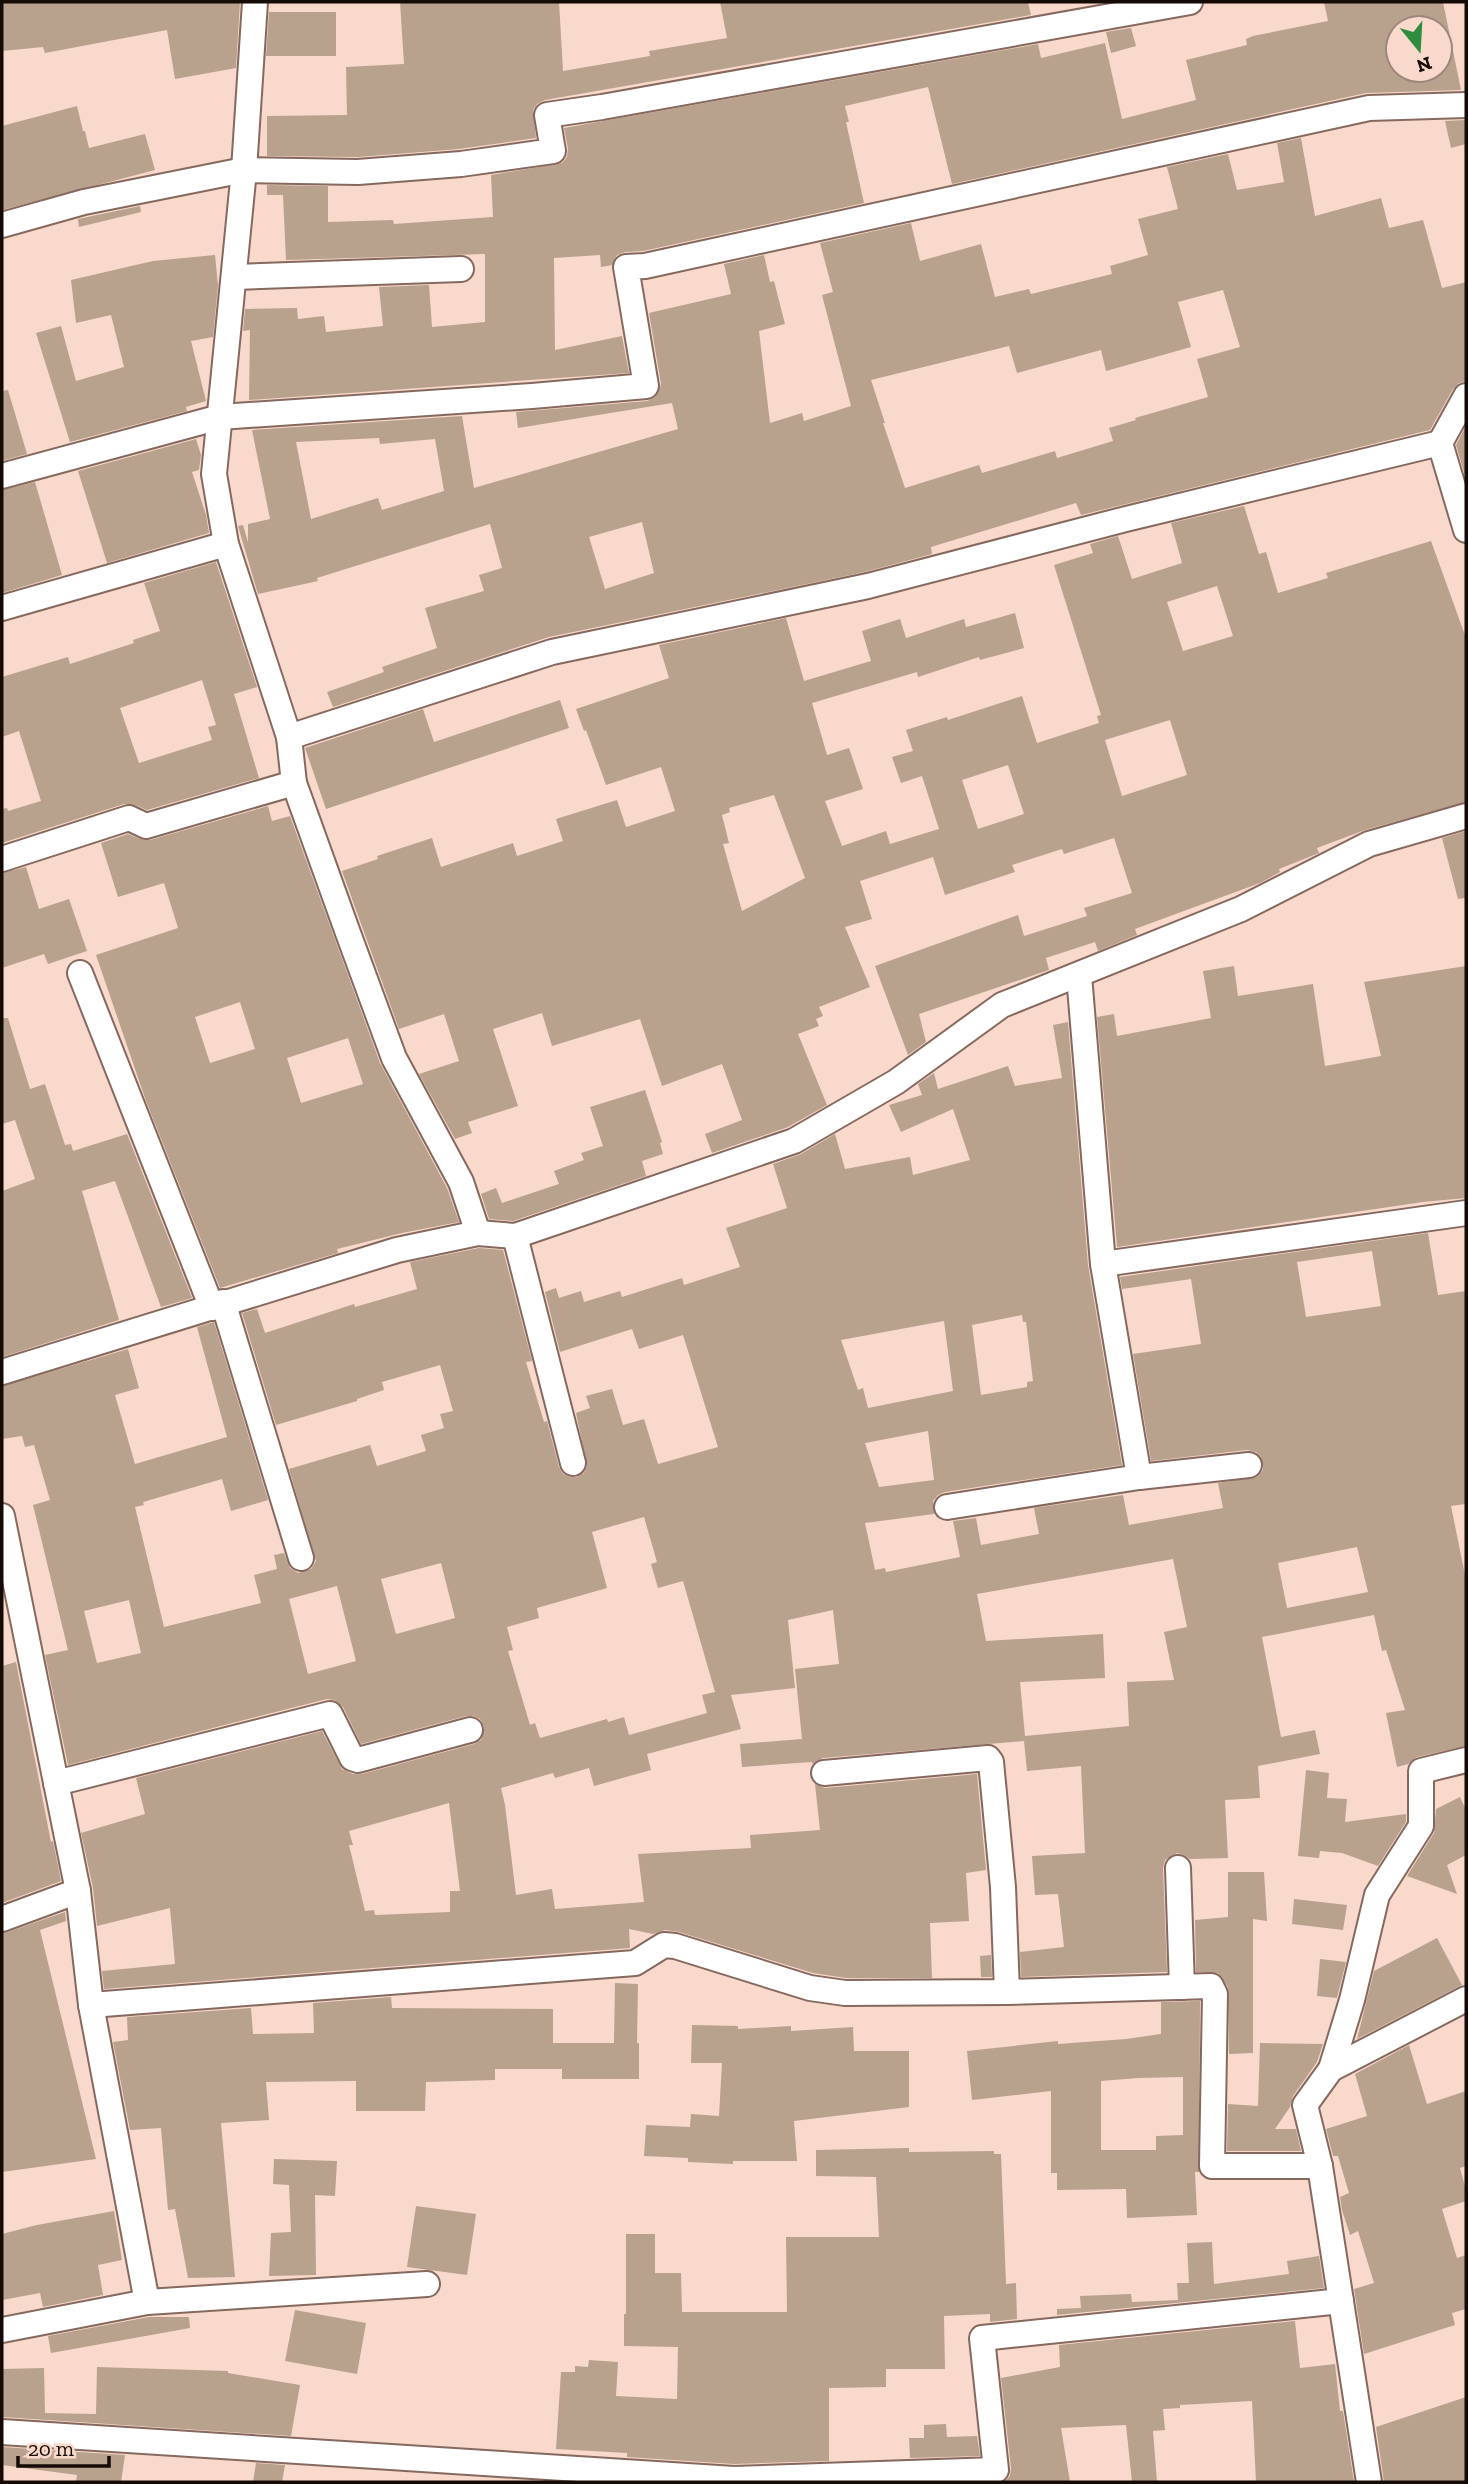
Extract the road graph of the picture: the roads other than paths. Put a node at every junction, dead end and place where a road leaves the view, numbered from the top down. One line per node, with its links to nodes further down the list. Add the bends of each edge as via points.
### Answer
1 (255, 2): 4 (street)
2 (1190, 2): 4 (street, via 547,115 553,151 534,155 358,172)
3 (1466, 105): 9 (street, via 1368,108 626,267 646,386)
4 (244, 170): 5 (street, via 83,202); 7 (street)
5 (2, 225)
6 (461, 269): 7 (street)
7 (234, 277): 9 (street)
8 (1466, 396): 10 (street)
9 (220, 417): 11 (street); 13 (street, via 214,474)
10 (1440, 443): 12 (street); 15 (street, via 868,586 552,652)
11 (2, 476)
12 (1466, 530)
13 (226, 544): 14 (street); 15 (street)
14 (2, 607)
15 (289, 737): 16 (street)
16 (294, 783): 18 (street, via 146,826 129,818); 22 (street, via 394,1058 461,1182)
17 (1466, 816): 20 (street, via 1369,844 1241,909)
18 (2, 859)
19 (80, 973): 25 (street)
20 (1079, 975): 23 (street, via 1002,1005 895,1082 794,1141); 24 (street)
21 (1466, 1213): 24 (street)
22 (478, 1234): 23 (street); 25 (street, via 397,1250)
23 (514, 1236): 27 (street)
24 (1103, 1264): 29 (street)
25 (217, 1305): 26 (street); 32 (street)
26 (2, 1372)
27 (573, 1463)
28 (1249, 1465): 29 (street)
29 (1139, 1477): 30 (street)
30 (947, 1507)
31 (2, 1516): 36 (street)
32 (300, 1558)
33 (470, 1730): 36 (street, via 359,1760 352,1758 330,1714)
34 (1466, 1760): 44 (street, via 1420,1771 1421,1826 1377,1895)
35 (824, 1773): 41 (street, via 988,1758 1003,1887)
36 (56, 1783): 38 (street)
37 (1178, 1868): 40 (street)
38 (78, 1891): 39 (street); 43 (street)
39 (2, 1919)
40 (1182, 1987): 41 (street); 45 (street, via 1210,1986 1215,1994 1212,2166)
41 (1007, 1992): 43 (street, via 845,1993 664,1945 635,1962)
42 (1466, 1999): 44 (street)
43 (91, 2006): 48 (street)
44 (1331, 2069): 45 (street, via 1305,2105)
45 (1320, 2166): 47 (street)
46 (427, 2284): 48 (street)
47 (1341, 2301): 51 (street, via 982,2338 996,2470); 52 (street)
48 (147, 2302): 49 (street)
49 (2, 2330)
50 (2, 2432): 51 (street)
51 (734, 2480)
52 (1369, 2482)

